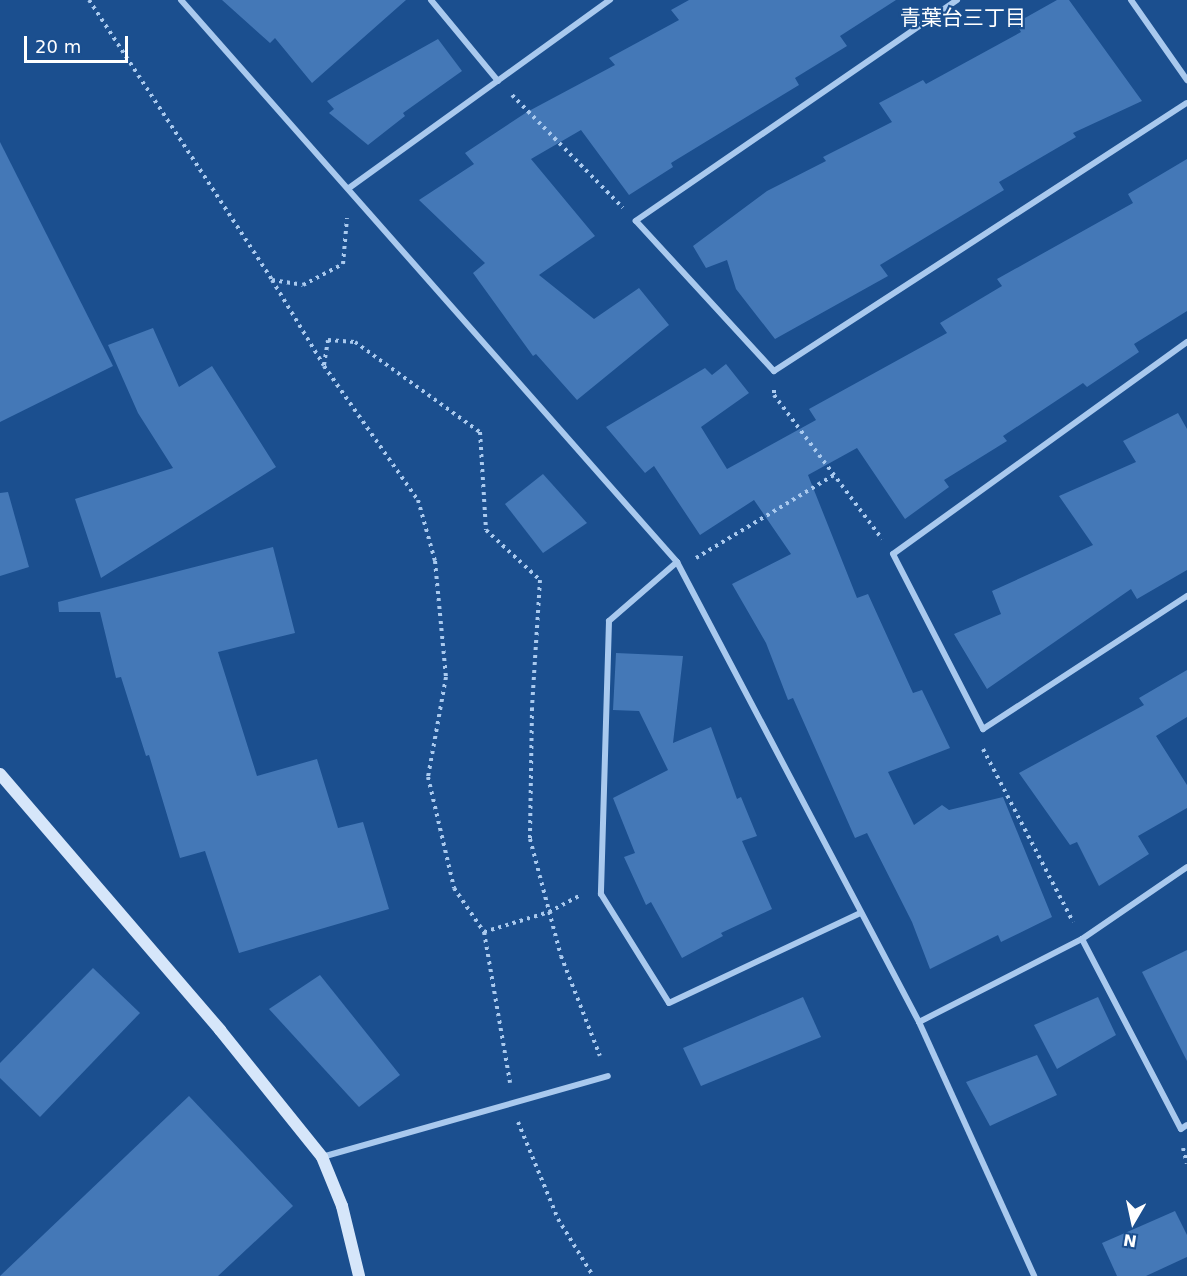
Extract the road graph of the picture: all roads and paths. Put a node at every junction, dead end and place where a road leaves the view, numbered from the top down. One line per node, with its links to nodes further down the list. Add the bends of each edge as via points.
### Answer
1 (89, 0): 12 (path, via 184,151)
2 (181, 0): 10 (street)
3 (431, 0): 8 (street)
4 (610, 0): 8 (street)
5 (957, 0): 11 (street)
6 (1131, 0): 7 (street)
7 (1187, 80)
8 (498, 81): 10 (street); 11 (path)
9 (1187, 103): 15 (street)
10 (349, 188): 12 (path, via 343,264 303,285); 19 (street)
11 (636, 221): 15 (street)
12 (272, 280): 14 (path)
13 (1187, 342): 17 (street)
14 (324, 366): 25 (path, via 328,340 355,342 480,432 486,530 540,580 532,708 530,839); 27 (path, via 418,500 435,561 446,677 428,777 454,888)
15 (774, 371): 16 (path, via 774,395)
16 (834, 475): 17 (path); 18 (path)
17 (893, 554): 21 (street)
18 (695, 559)
19 (676, 562): 24 (street, via 609,621); 26 (street)
20 (1187, 596): 21 (street)
21 (983, 729): 28 (path, via 983,755)
22 (0, 774): 33 (street, via 220,1030)
23 (1187, 867): 28 (street)
24 (602, 882): 25 (path); 26 (street, via 601,894 669,1003)
25 (549, 912): 27 (path); 30 (path, via 561,956)
26 (860, 912): 29 (street)
27 (484, 932): 31 (path)
28 (1082, 939): 29 (street); 32 (street, via 1181,1129)
29 (919, 1022): 36 (street)
30 (608, 1076): 31 (street)
31 (514, 1102): 33 (street); 35 (path, via 518,1122 558,1219)
32 (1187, 1125)
33 (322, 1157): 34 (street, via 349,1228)
34 (359, 1276)
35 (593, 1276)
36 (1034, 1276)

